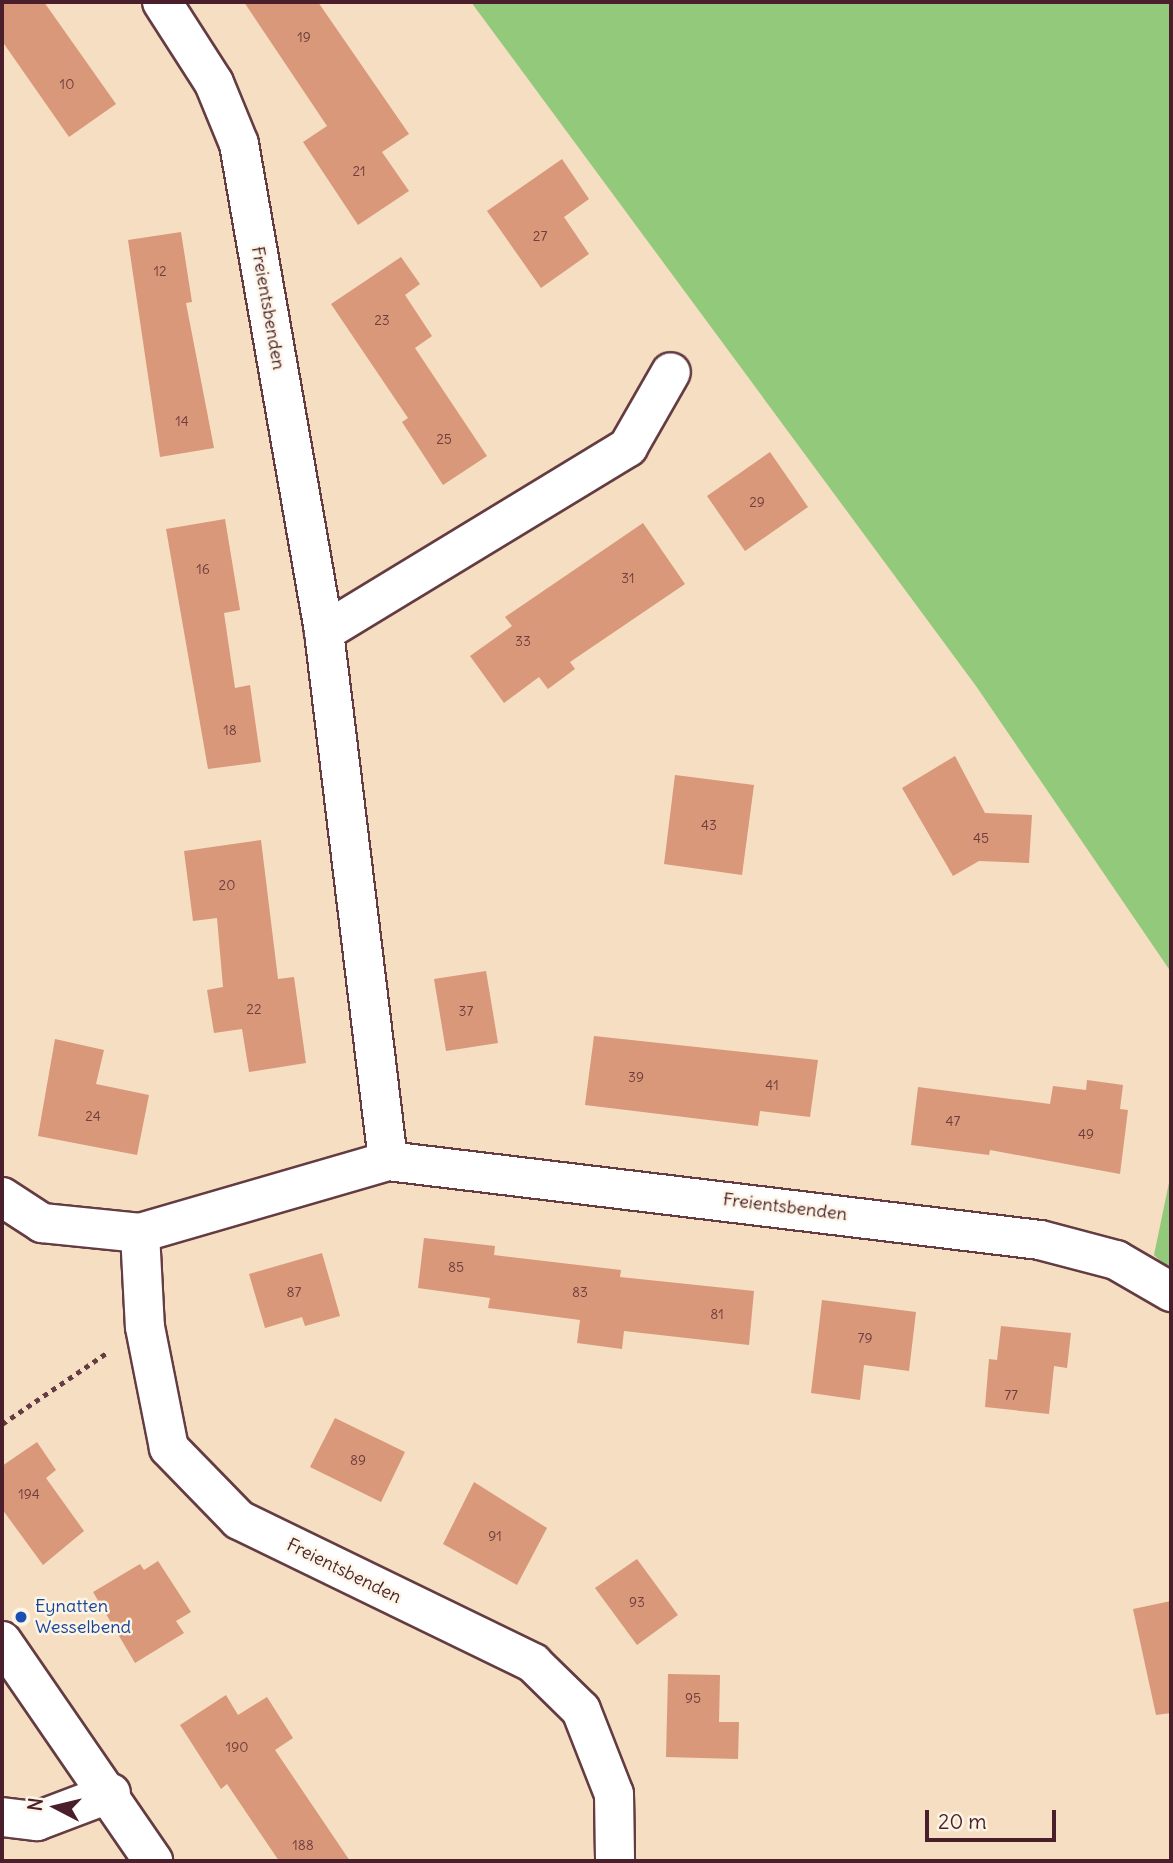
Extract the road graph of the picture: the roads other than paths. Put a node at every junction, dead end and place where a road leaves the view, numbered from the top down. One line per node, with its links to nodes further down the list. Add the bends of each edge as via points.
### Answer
1 (162, 2): 3 (street, Freientsbenden, via 214,83 239,144)
2 (671, 372): 3 (street, via 628,447)
3 (324, 632): 4 (street, Freientsbenden)
4 (388, 1161): 6 (street, Freientsbenden); 7 (street, Freientsbenden, via 1040,1240 1116,1260)
5 (2, 1197): 6 (street, Freientsbenden, via 42,1223)
6 (140, 1233): 12 (street, Freientsbenden, via 145,1327 169,1448 239,1520 533,1663 581,1710 614,1794)
7 (1171, 1292)
8 (2, 1641): 9 (street)
9 (111, 1793): 10 (street, via 37,1821); 11 (street)
10 (2, 1818)
11 (153, 1861)
12 (615, 1861)

